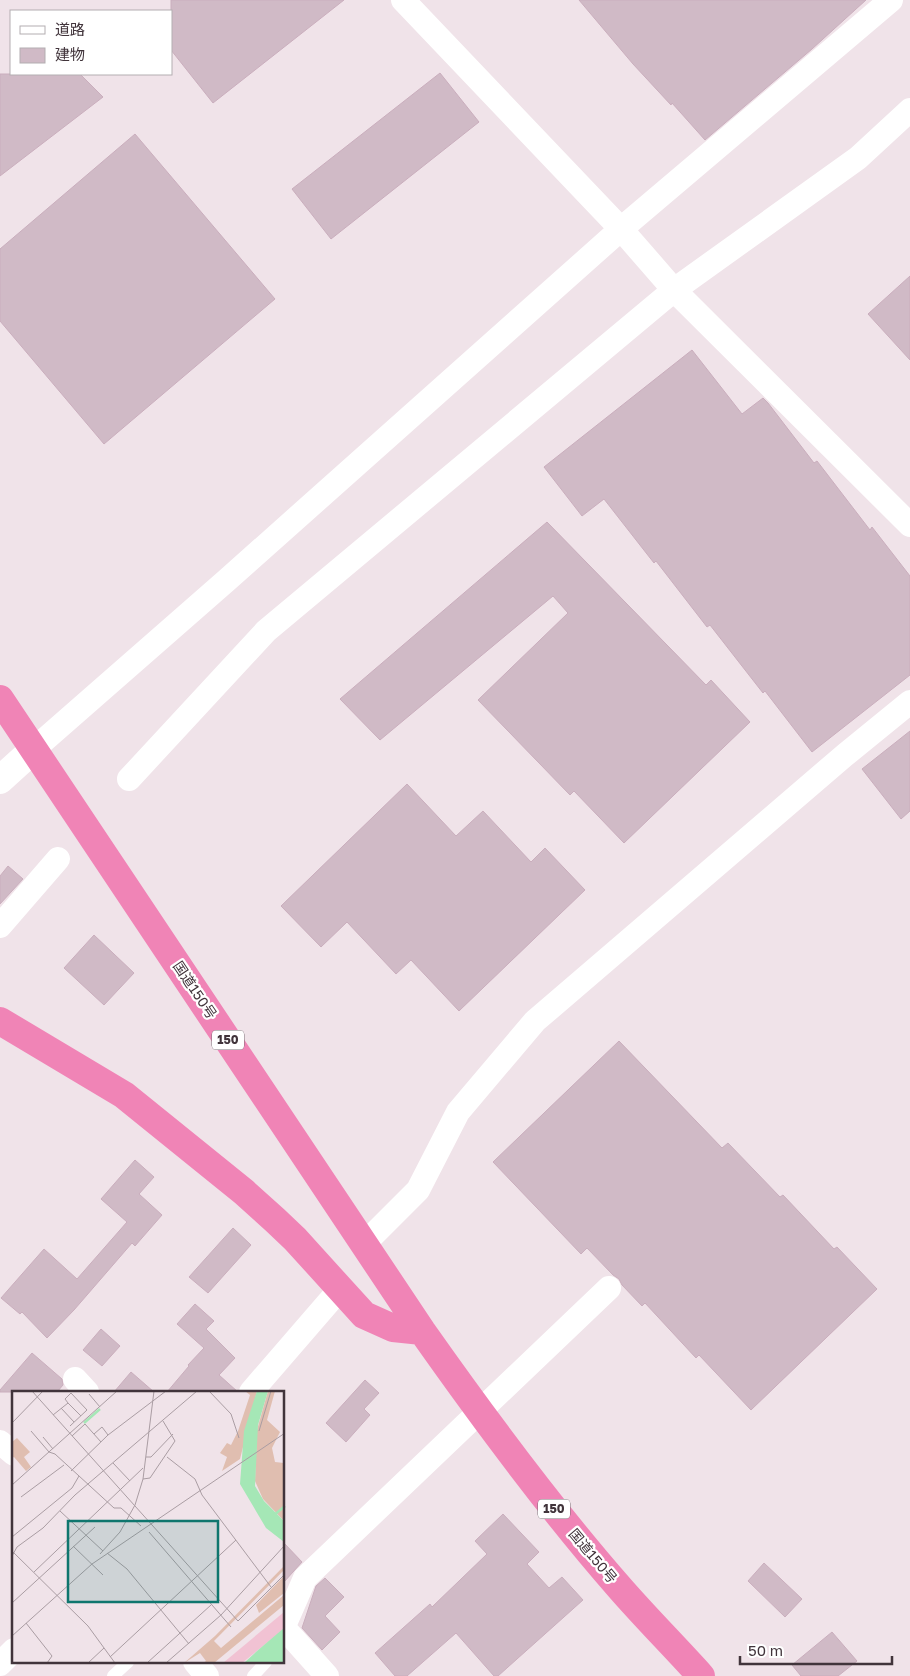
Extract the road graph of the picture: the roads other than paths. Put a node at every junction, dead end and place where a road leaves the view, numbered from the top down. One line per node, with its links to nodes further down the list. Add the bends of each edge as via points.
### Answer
1 (403, 0): 4 (street)
2 (891, 0): 4 (street)
3 (910, 110): 5 (street, via 858,158)
4 (621, 229): 5 (street); 9 (street)
5 (674, 290): 6 (street); 10 (street, via 266,631)
6 (910, 525)
7 (0, 700): 9 (highway, 国道150号 / 150)
8 (910, 702): 15 (street, via 535,1021 458,1112 418,1190)
9 (34, 749): 11 (street); 15 (highway, 国道150号 / 150)
10 (129, 779)
11 (0, 780)
12 (58, 859): 13 (street)
13 (0, 926)
14 (0, 1022): 17 (highway, via 124,1095 276,1220)
15 (364, 1244): 18 (highway, 国道150号 / 150)
16 (609, 1288): 20 (street)
17 (340, 1289): 18 (highway, via 364,1315 394,1328); 19 (street)
18 (422, 1331): 20 (highway, 国道150号 / 150)
19 (252, 1391)
20 (480, 1413): 23 (street, via 305,1578); 33 (highway, 国道150号 / 150, via 619,1587)
21 (0, 1442): 22 (street)
22 (12, 1452)
23 (286, 1633): 32 (street)
24 (12, 1652): 25 (street)
25 (0, 1664)
26 (126, 1664): 29 (lane)
27 (197, 1664): 30 (street)
28 (264, 1664): 31 (lane)
29 (113, 1676)
30 (207, 1676)
31 (253, 1676)
32 (327, 1676)
33 (701, 1676)

